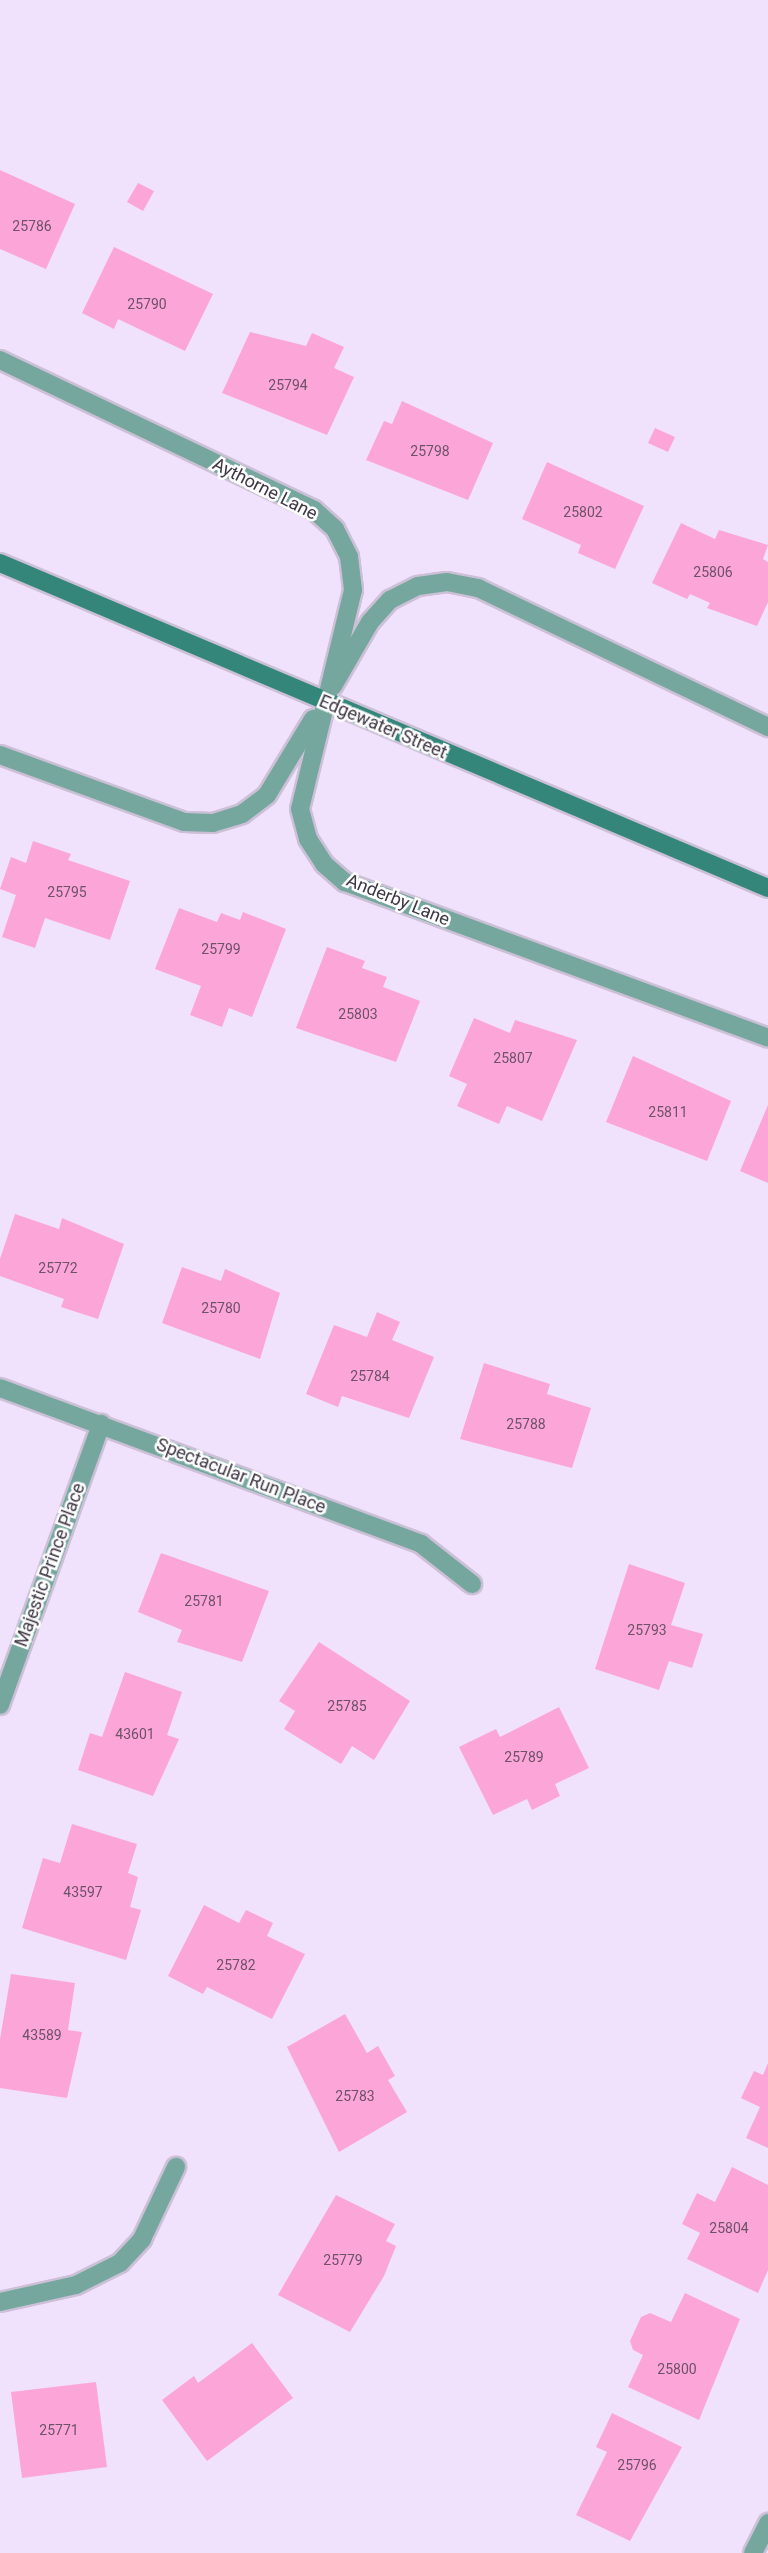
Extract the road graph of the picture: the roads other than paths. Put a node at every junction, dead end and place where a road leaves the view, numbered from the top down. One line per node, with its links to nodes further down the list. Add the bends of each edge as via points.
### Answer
1 (0, 360): 3 (street, Aythorne Lane, via 314,510 335,529 349,557 353,590)
2 (0, 563): 3 (street, Edgewater Street)
3 (323, 703): 4 (street, via 370,622 390,600 418,586 447,582 478,588); 5 (street, via 267,795 242,814 214,823 184,822); 6 (street, Edgewater Street); 7 (street, Anderby Lane, via 300,809 308,839 324,864 345,881)
4 (768, 727)
5 (0, 755)
6 (768, 888)
7 (768, 1038)
8 (0, 1388): 9 (street, Spectacular Run Place)
9 (101, 1424): 10 (street, Spectacular Run Place, via 421,1544); 11 (street, Majestic Prince Place)
10 (472, 1584)
11 (0, 1705)
12 (176, 2167): 13 (street, via 142,2239 120,2263 76,2285)
13 (0, 2302)
14 (768, 2523): 15 (street)
15 (754, 2553)

